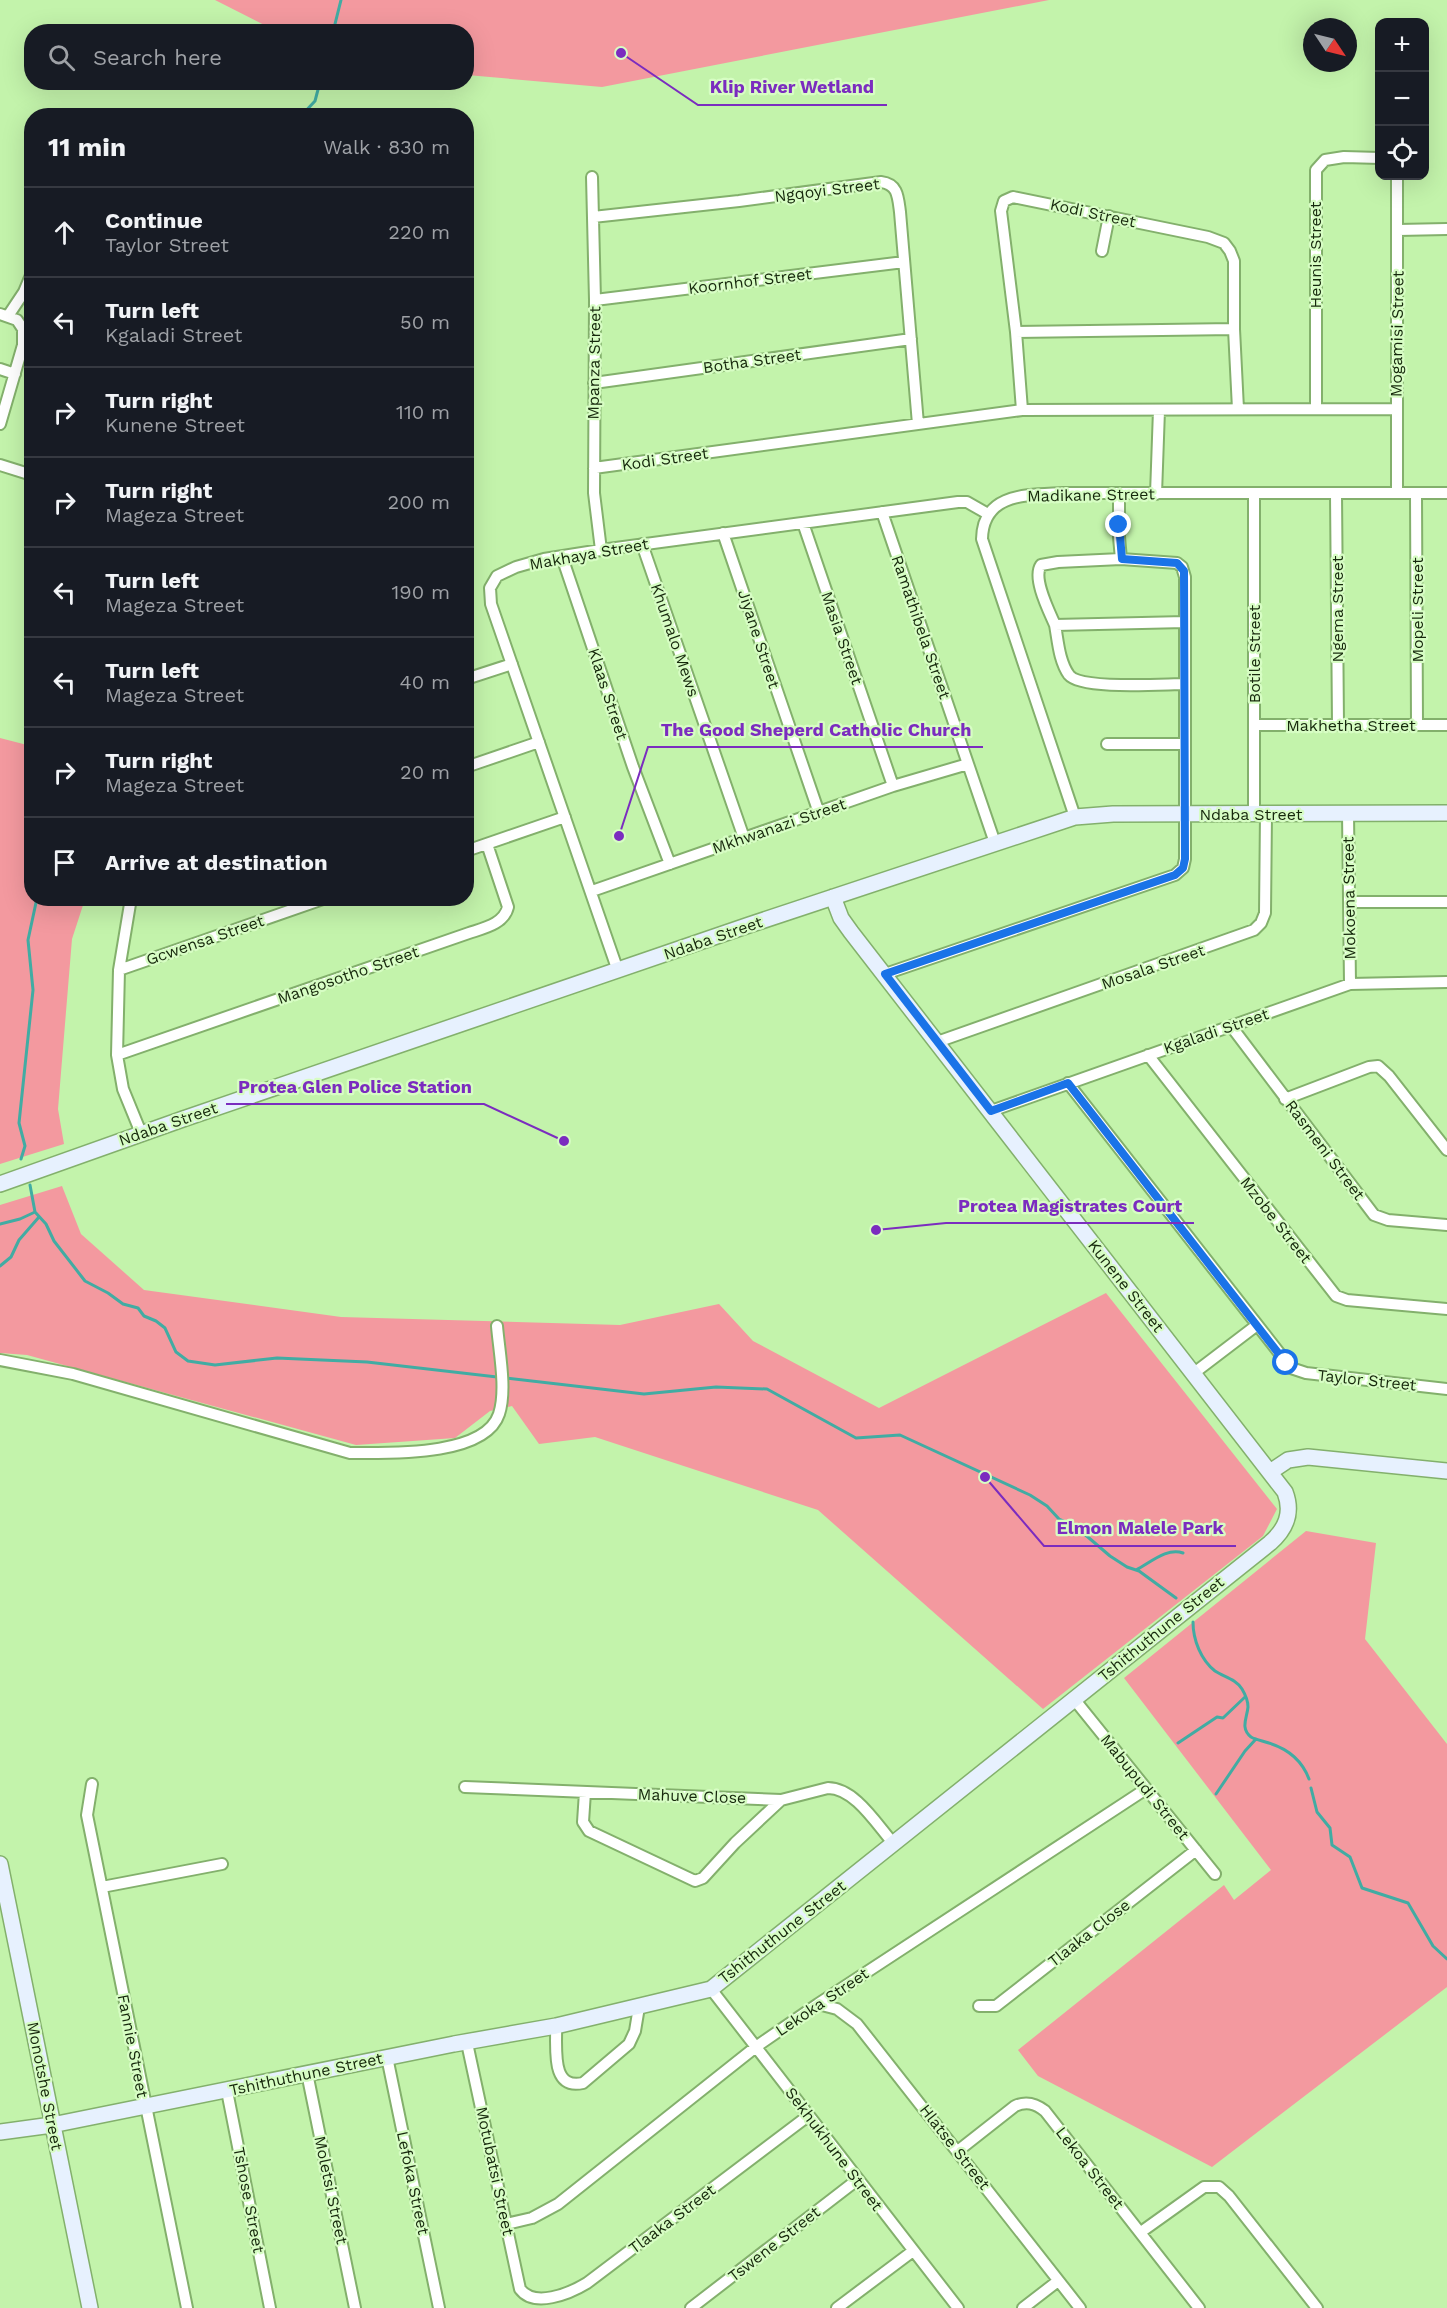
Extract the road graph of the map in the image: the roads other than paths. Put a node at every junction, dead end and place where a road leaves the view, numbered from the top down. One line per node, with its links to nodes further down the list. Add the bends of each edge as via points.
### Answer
1 (1375, 158): 20 (street, Heunis Street, via 1325,160 1316,170)
2 (592, 177): 5 (street, Mpanza Street)
3 (1397, 180): 7 (street, Mogamisi Street)
4 (1109, 216): 8 (street); 13 (street, Kodi Street, via 1224,243 1234,261); 14 (street, Kodi Street, via 1016,197 1004,201 1001,211)
5 (594, 217): 9 (street, Ngqoyi Street, via 884,182 897,192); 11 (street, Mpanza Street)
6 (1447, 229): 7 (street)
7 (1398, 230): 21 (street, Mogamisi Street)
8 (1102, 251)
9 (904, 262): 11 (street, Koornhof Street); 15 (street, Ngqoyi Street)
10 (24, 292): 12 (street)
11 (595, 300): 18 (street, Mpanza Street)
12 (4, 315): 17 (street, via 20,323 24,336)
13 (1234, 329): 14 (street); 19 (street, Kodi Street)
14 (1016, 332): 22 (street, Kodi Street)
15 (911, 339): 18 (street, Botha Street); 25 (street, Ngqoyi Street)
16 (0, 369): 17 (street)
17 (15, 374): 24 (street)
18 (594, 383): 27 (street, Mpanza Street)
19 (1238, 409): 20 (street, Kodi Street); 23 (street, Kodi Street)
20 (1316, 409): 21 (street, Kodi Street)
21 (1397, 409): 30 (street, Mogamisi Street)
22 (1022, 410): 23 (street, Kodi Street); 25 (street, Kodi Street)
23 (1159, 410): 31 (street)
24 (0, 424)
25 (918, 424): 27 (street, Kodi Street)
26 (0, 465): 28 (street)
27 (594, 468): 41 (street, Mpanza Street)
28 (24, 472)
29 (1119, 493): 31 (street, Madikane Street); 37 (street, Madikane Street, via 1027,495 1004,501); 43 (street)
30 (1397, 493): 32 (street, Madikane Street); 33 (street, Madikane Street)
31 (1156, 494): 35 (street, Madikane Street)
32 (1336, 494): 35 (street, Madikane Street); 49 (street, Ngema Street)
33 (1416, 494): 34 (street, Madikane Street); 51 (street, Mopeli Street)
34 (1447, 494)
35 (1254, 495): 50 (street, Botile Street)
36 (882, 512): 37 (street, Makhaya Street, via 963,501); 38 (street, Makhaya Street); 57 (street, Ramathibela Street)
37 (988, 514): 65 (street, via 982,539)
38 (803, 523): 39 (street, Makhaya Street); 58 (street, Masia Street)
39 (723, 533): 40 (street, Makhaya Street); 59 (street, Jiyane Street)
40 (642, 544): 41 (street, Makhaya Street); 66 (street, Khumalo Mews)
41 (601, 550): 42 (street, Makhaya Street)
42 (562, 557): 46 (street, Makhaya Street, via 516,567 500,574 491,584 490,600); 70 (street, Klaas Street)
43 (1122, 559): 44 (street, via 1181,565 1185,577); 45 (street, via 1041,566 1040,584)
44 (1185, 622): 45 (street); 48 (street)
45 (1055, 625): 48 (street, via 1065,665 1078,682)
46 (512, 664): 47 (street); 53 (street, Makhaya Street)
47 (474, 676)
48 (1185, 684): 55 (street)
49 (1338, 724): 50 (street, Makhetha Street); 51 (street, Makhetha Street)
50 (1254, 725): 61 (street, Botile Street)
51 (1417, 725): 52 (street, Makhetha Street)
52 (1447, 725)
53 (539, 742): 56 (street); 64 (street, Makhaya Street)
54 (1107, 744): 55 (street)
55 (1185, 744): 60 (street)
56 (474, 764)
57 (968, 764): 58 (street, Mkhwanazi Street); 67 (street, Ramathibela Street)
58 (893, 786): 59 (street, Mkhwanazi Street)
59 (819, 813): 66 (street, Mkhwanazi Street)
60 (1184, 813): 61 (street, Ndaba Street); 65 (street, Ndaba Street); 79 (street, via 1185,863 1175,875)
61 (1260, 813): 62 (street, Ndaba Street); 83 (street, Mosala Street, via 1265,913 1254,930)
62 (1348, 813): 63 (street, Ndaba Street); 73 (street, Mokoena Street)
63 (1447, 813)
64 (565, 817): 68 (street); 71 (street, Makhaya Street)
65 (1075, 818): 67 (street, Ndaba Street)
66 (744, 838): 70 (street, Mkhwanazi Street)
67 (996, 843): 72 (street, Ndaba Street)
68 (487, 844): 69 (street); 85 (street, Mangosotho Street, via 508,907 500,921)
69 (474, 848)
70 (670, 864): 71 (street, Mkhwanazi Street)
71 (592, 891): 78 (street, Makhaya Street)
72 (832, 897): 78 (street, Ndaba Street); 79 (street, Kunene Street, via 844,923)
73 (1349, 902): 74 (street); 81 (street, Mokoena Street)
74 (1447, 902)
75 (130, 906): 77 (street)
76 (303, 906): 77 (street, Gcwensa Street)
77 (119, 970): 85 (street)
78 (618, 971): 89 (street, Ndaba Street)
79 (885, 974): 83 (street, Kunene Street)
80 (1447, 982): 81 (street, Kgaladi Street)
81 (1350, 984): 82 (street, Kgaladi Street)
82 (1231, 1026): 84 (street, Kgaladi Street); 87 (street, Rasmeni Street)
83 (937, 1042): 88 (street, Kunene Street)
84 (1148, 1054): 86 (street, Kgaladi Street); 93 (street, Mzobe Street, via 1336,1296)
85 (117, 1055): 89 (street, via 123,1089)
86 (1068, 1083): 88 (street, Kgaladi Street); 94 (street, Taylor Street)
87 (1285, 1099): 90 (street, via 1378,1066); 92 (street, Rasmeni Street, via 1374,1215 1388,1220)
88 (991, 1111): 97 (street, Kunene Street)
89 (141, 1133): 91 (street, Ndaba Street)
90 (1447, 1150)
91 (0, 1184)
92 (1447, 1225)
93 (1447, 1309)
94 (1257, 1325): 97 (street); 98 (street, Taylor Street, via 1288,1366 1297,1371)
95 (497, 1326): 96 (street, via 502,1394 499,1416 490,1430 437,1449 391,1453 350,1453 74,1374)
96 (0, 1360)
97 (1194, 1373): 100 (street, Kunene Street)
98 (1447, 1389)
99 (1447, 1471): 100 (street, via 1300,1457 1285,1461)
100 (1270, 1472): 101 (street, Tshithuthune Street, via 1287,1496 1288,1517 1283,1529)
101 (1074, 1699): 104 (street, Mabupudi Street); 107 (street, Tshithuthune Street)
102 (92, 1784): 112 (street, Fannie Street, via 87,1815)
103 (465, 1787): 105 (street, Mahuve Close)
104 (1146, 1789): 108 (street, Mabupudi Street); 114 (street, Lekoka Street)
105 (585, 1792): 106 (street, Mahuve Close); 106 (street, via 584,1822 589,1831 695,1881 703,1878)
106 (781, 1800): 107 (street, Mahuve Close, via 828,1788 841,1790 853,1797)
107 (894, 1844): 113 (street, Tshithuthune Street)
108 (1196, 1850): 111 (street, Mabupudi Street); 115 (street, Tlaaka Close, via 996,2006)
109 (0, 1864): 125 (street, Monotshe Street)
110 (222, 1864): 112 (street)
111 (1215, 1874)
112 (102, 1887): 123 (street, Fannie Street)
113 (711, 1989): 116 (street, Tshithuthune Street); 119 (street, Sekhukhune Street)
114 (818, 2004): 119 (street, Lekoka Street); 127 (street, Hlatse Street, via 837,2009 857,2024)
115 (979, 2006)
116 (639, 2007): 117 (street, Tshithuthune Street); 117 (street, via 629,2044 583,2083 564,2082 559,2075)
117 (556, 2026): 118 (street, Tshithuthune Street)
118 (468, 2043): 120 (street, Tshithuthune Street); 129 (street, Motubatsi Street)
119 (757, 2046): 124 (street, Sekhukhune Street); 129 (street, Lekoka Street, via 558,2204 532,2218)
120 (387, 2057): 121 (street, Tshithuthune Street); 139 (street, Lefoka Street)
121 (307, 2073): 122 (street, Tshithuthune Street); 138 (street, Moletsi Street)
122 (227, 2091): 123 (street, Tshithuthune Street); 137 (street, Tshose Street)
123 (146, 2107): 125 (street, Tshithuthune Street); 136 (street, Fannie Street)
124 (808, 2116): 128 (street, Sekhukhune Street); 133 (street, Tlaaka Street, via 587,2283 564,2295 536,2301)
125 (52, 2125): 126 (street, Tshithuthune Street); 135 (street, Monotshe Street)
126 (0, 2132)
127 (958, 2150): 130 (street, Lekoa Street, via 1015,2106 1038,2105); 132 (street, Hlatse Street)
128 (857, 2180): 131 (street, Sekhukhune Street); 140 (street, Tswene Street)
129 (506, 2224): 133 (street, Motubatsi Street, via 520,2289)
130 (1141, 2232): 144 (street, Lekoa Street); 145 (street, via 1204,2187 1219,2187)
131 (912, 2250): 134 (street); 141 (street, Sekhukhune Street)
132 (1058, 2281): 142 (street); 143 (street, Hlatse Street)
133 (527, 2298)
134 (842, 2307)
135 (90, 2308)
136 (187, 2308)
137 (270, 2308)
138 (355, 2308)
139 (439, 2308)
140 (691, 2308)
141 (958, 2308)
142 (1023, 2308)
143 (1080, 2308)
144 (1199, 2308)
145 (1317, 2308)

